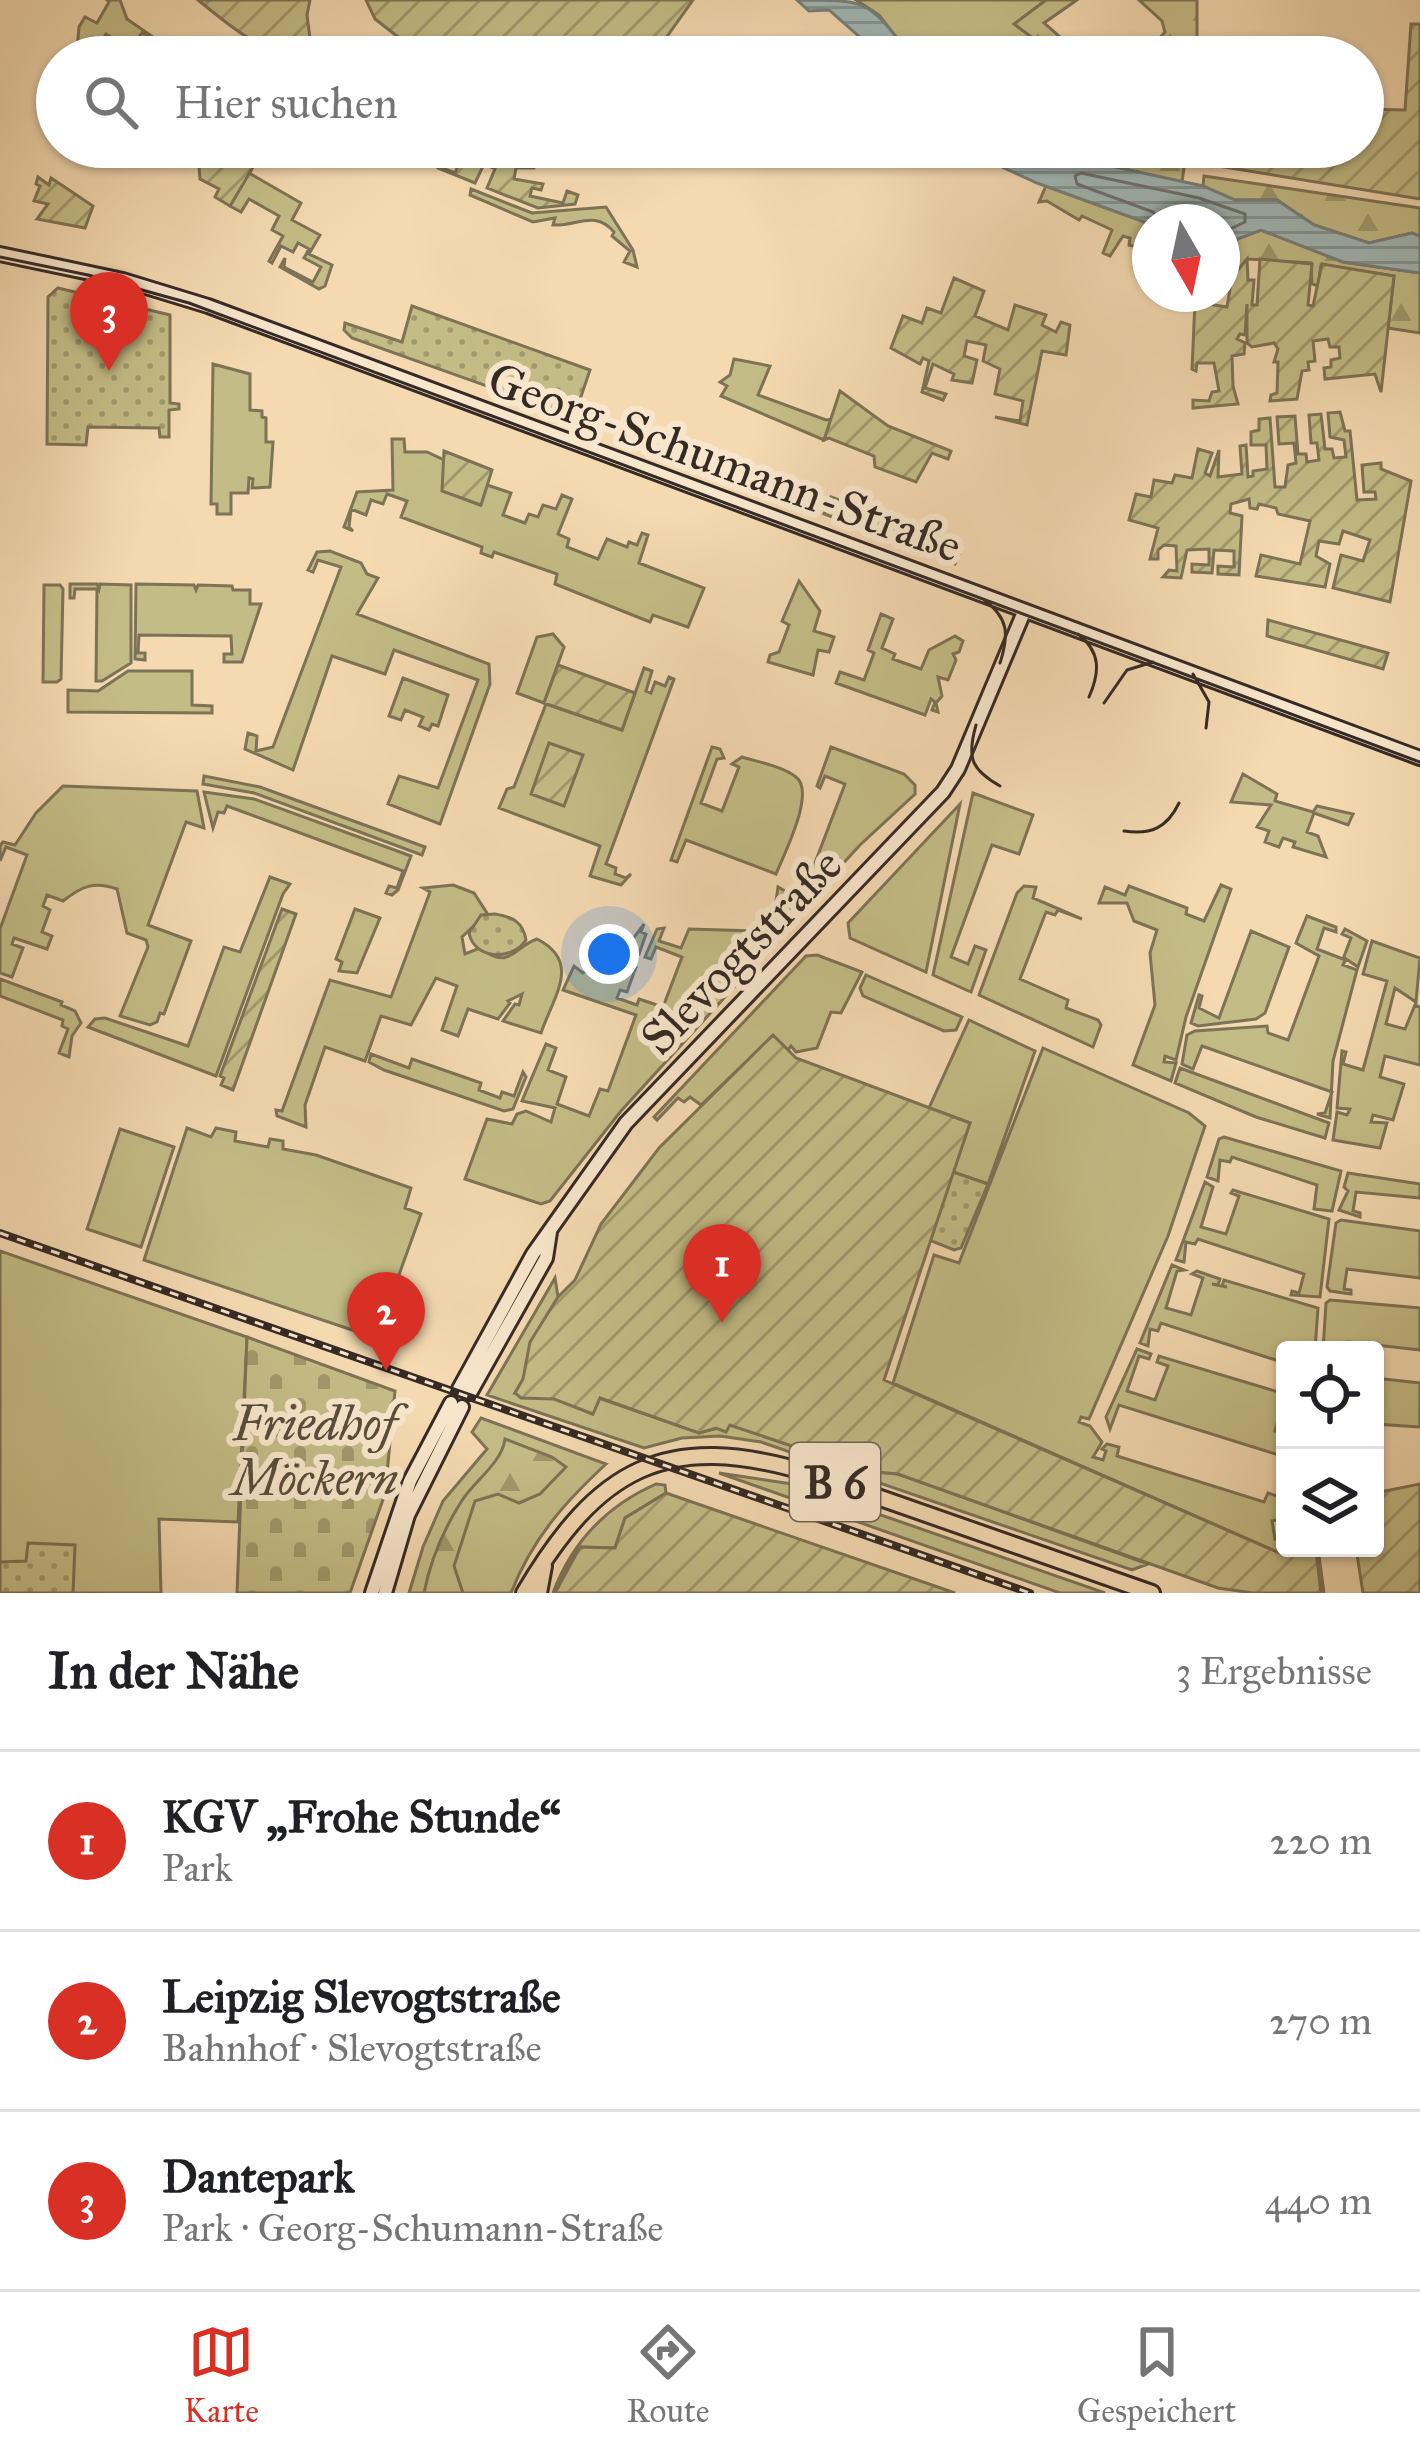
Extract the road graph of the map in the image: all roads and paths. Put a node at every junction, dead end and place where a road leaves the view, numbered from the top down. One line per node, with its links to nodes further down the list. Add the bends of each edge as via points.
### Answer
1 (0, 254): 2 (main road, Georg-Schumann-Straße, via 208,306)
2 (1024, 612): 3 (main road, Georg-Schumann-Straße); 4 (main road, Slevogtstraße, via 944,792 635,1112 552,1225)
3 (1420, 758)
4 (464, 1391)
5 (544, 1561): 8 (main road, B 6); 9 (main road, B 6); 10 (main road, B 6, via 580,1511 628,1475 663,1460 722,1455 808,1473)
6 (372, 1593): 7 (main road, via 410,1481 456,1405 408,1515)
7 (385, 1593)
8 (524, 1593)
9 (539, 1593)
10 (1152, 1593)

